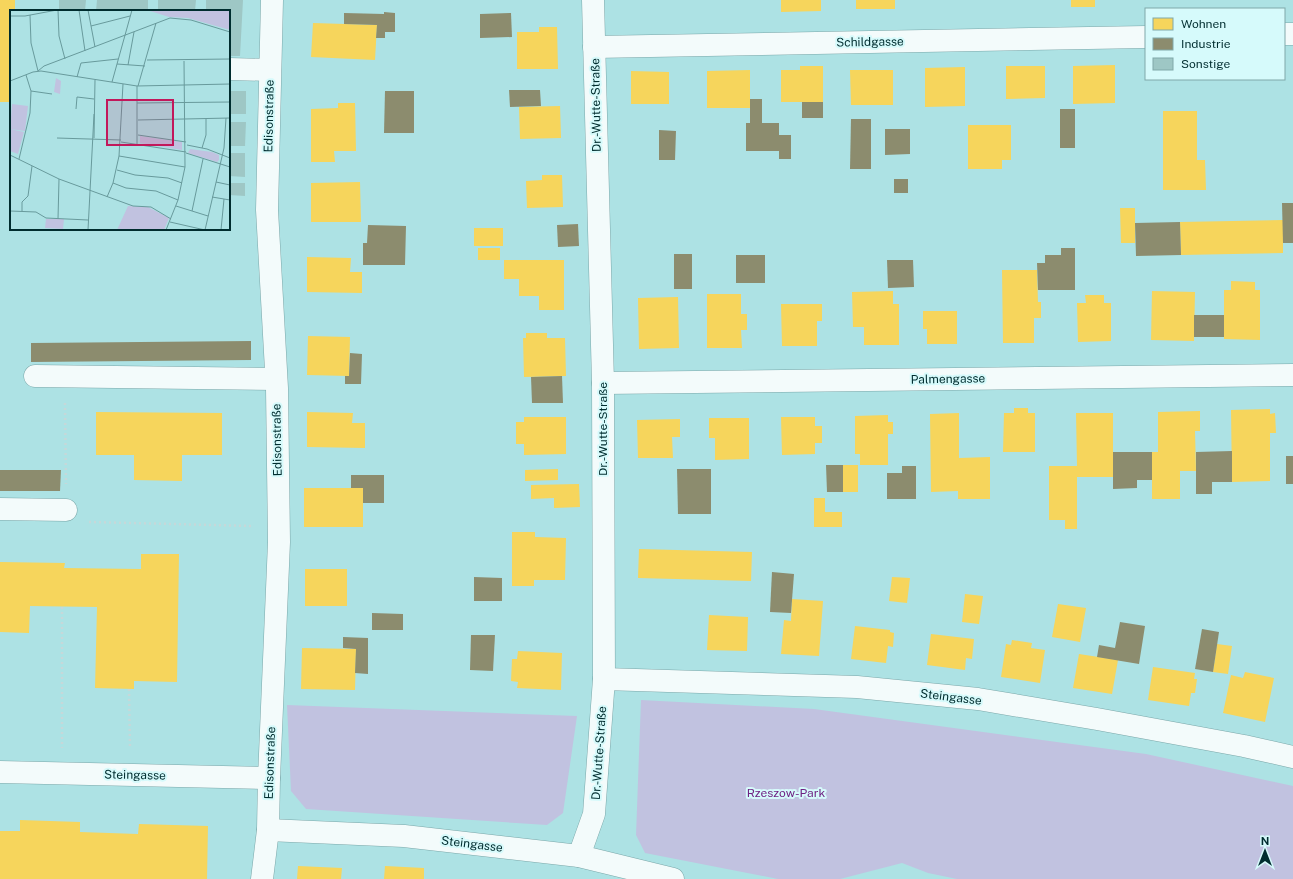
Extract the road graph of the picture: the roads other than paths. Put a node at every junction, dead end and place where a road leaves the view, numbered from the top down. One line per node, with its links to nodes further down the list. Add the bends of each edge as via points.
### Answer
1 (272, 0): 6 (street, Edisonstraße)
2 (593, 0): 4 (street, Dr.-Wutte-Straße)
3 (1145, 37): 4 (street, Schildgasse)
4 (594, 47): 10 (street, Dr.-Wutte-Straße)
5 (230, 69): 6 (street)
6 (270, 70): 9 (street, Edisonstraße, via 267,210)
7 (1293, 375): 10 (street, Palmengasse)
8 (35, 376): 9 (street)
9 (276, 379): 16 (street, Edisonstraße, via 279,542)
10 (603, 383): 13 (street, Dr.-Wutte-Straße)
11 (0, 509): 12 (street)
12 (66, 510)
13 (604, 679): 14 (street, Steingasse, via 857,687 978,699 1121,723); 18 (street, Dr.-Wutte-Straße, via 594,814)
14 (1293, 757)
15 (0, 772): 16 (street, Steingasse)
16 (269, 778): 17 (street, Edisonstraße)
17 (268, 830): 18 (street, Steingasse, via 404,836); 19 (street, Edisonstraße)
18 (579, 856): 20 (street, Steingasse)
19 (262, 879)
20 (673, 879)

